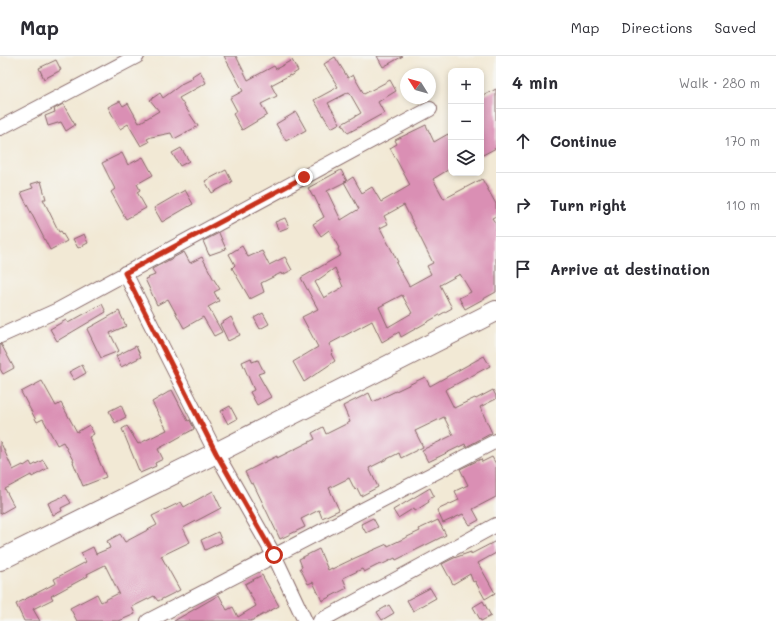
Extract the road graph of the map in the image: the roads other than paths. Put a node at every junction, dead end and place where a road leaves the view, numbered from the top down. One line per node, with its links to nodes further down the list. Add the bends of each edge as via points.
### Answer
1 (137, 56): 3 (street)
2 (430, 109): 4 (street)
3 (0, 128)
4 (125, 273): 6 (street, via 58,310); 8 (street)
5 (496, 311): 8 (main road)
6 (0, 336)
7 (496, 441): 10 (street)
8 (216, 453): 10 (street); 11 (main road)
9 (496, 525): 14 (street)
10 (274, 555): 12 (street); 13 (street)
11 (0, 560)
12 (148, 621)
13 (305, 621)
14 (320, 621)

